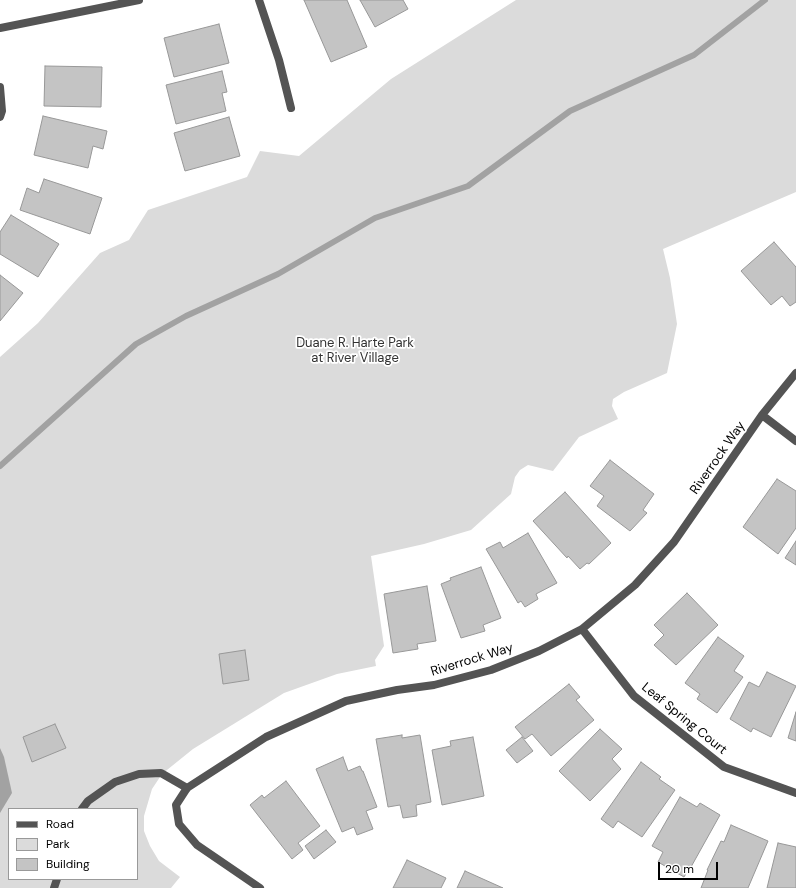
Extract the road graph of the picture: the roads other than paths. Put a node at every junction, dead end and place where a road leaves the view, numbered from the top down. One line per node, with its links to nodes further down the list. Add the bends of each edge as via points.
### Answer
1 (139, 0): 3 (street)
2 (259, 0): 5 (street, via 279,60)
3 (0, 28)
4 (0, 87): 6 (street)
5 (291, 108)
6 (0, 118)
7 (796, 373): 8 (street, Riverrock Way)
8 (762, 415): 9 (street); 10 (street, Riverrock Way, via 674,542 635,585)
9 (796, 441)
10 (582, 629): 11 (street, Riverrock Way, via 539,652 492,670 434,685 346,701 266,737); 12 (street, Leaf Spring Court, via 634,696 724,767)
11 (187, 788): 13 (street, via 161,773 139,774 115,782 88,801); 14 (street, Riverrock Way, via 176,805 179,824 197,845)
12 (796, 793)
13 (83, 808)
14 (260, 888)

